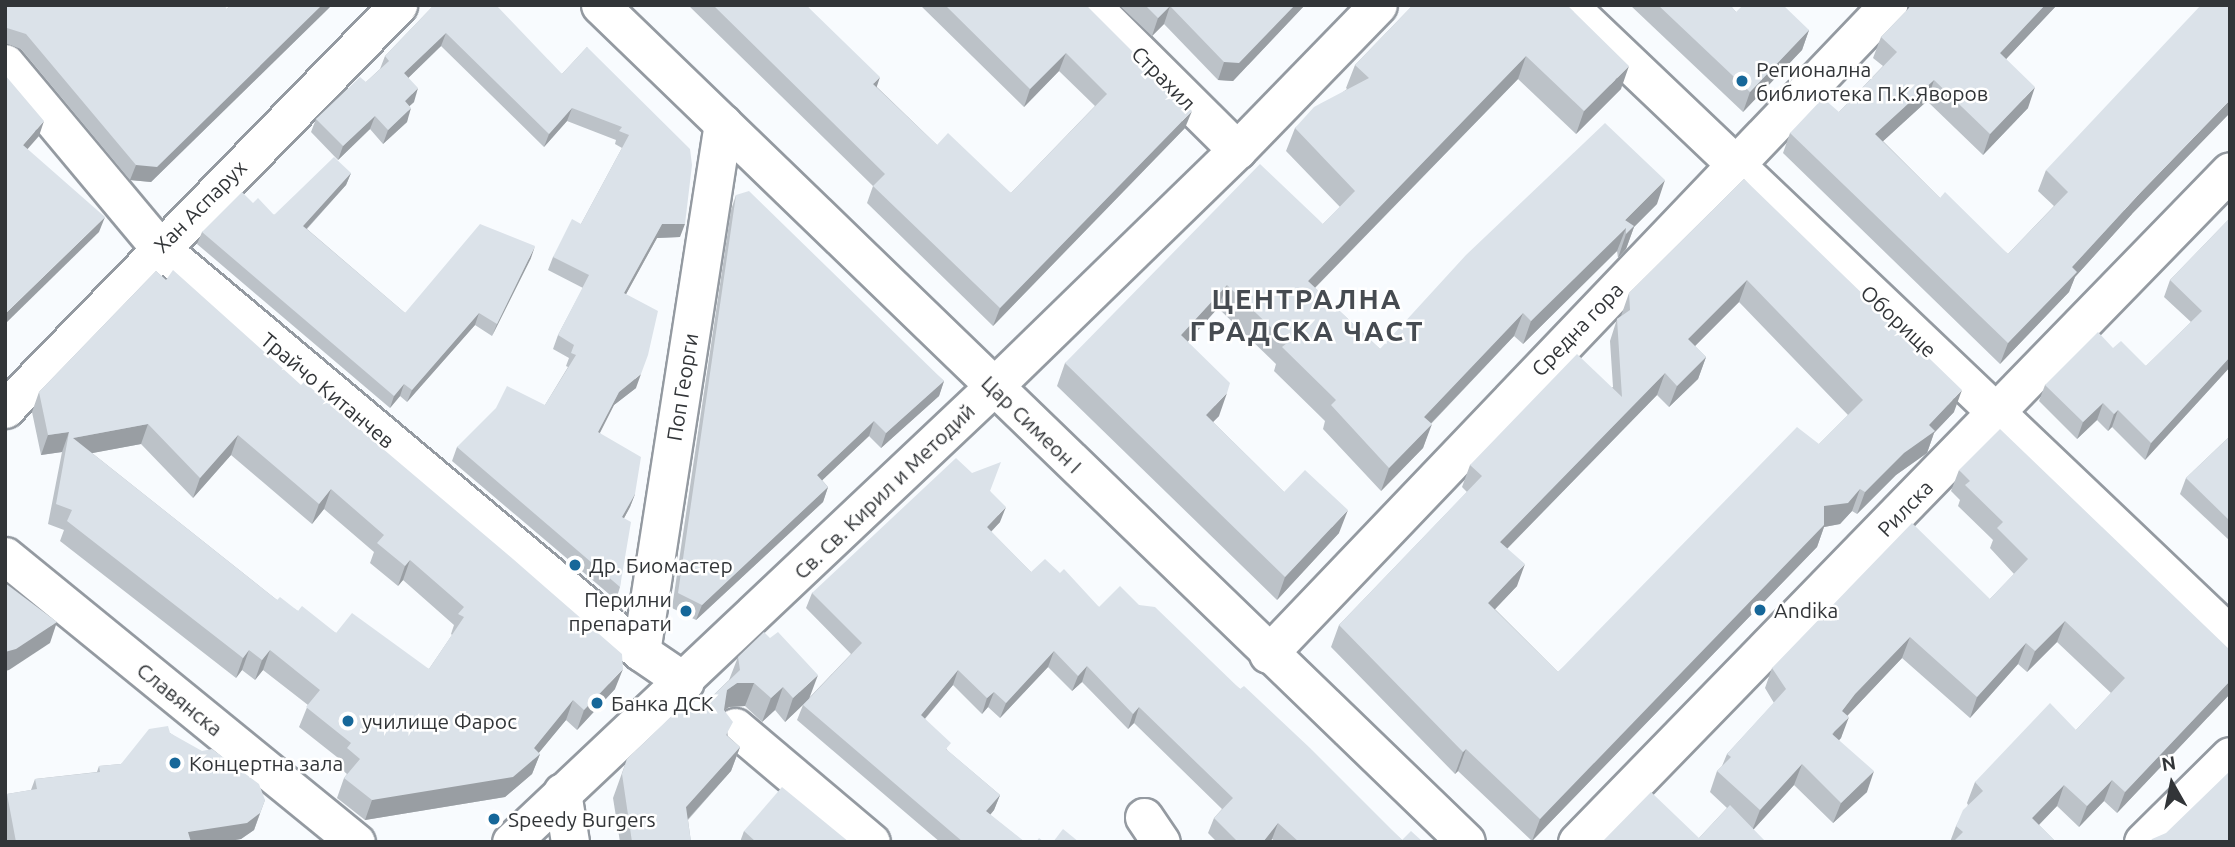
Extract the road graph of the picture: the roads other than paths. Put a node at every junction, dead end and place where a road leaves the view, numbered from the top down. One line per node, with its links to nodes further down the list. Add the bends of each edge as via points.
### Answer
1 (398, 5): 12 (street, Хан Аспарух)
2 (600, 5): 8 (street, Цар Симеон I)
3 (1091, 5): 9 (street, Страхил)
4 (1378, 5): 9 (street, Св. Св. Кирил и Методий)
5 (1569, 5): 10 (street, Оборище)
6 (1888, 5): 10 (street, Средна гора)
7 (5, 63): 12 (street, Трайчо Китанчев)
8 (723, 123): 13 (street, Цар Симеон I); 18 (street, Поп Георги)
9 (1237, 150): 13 (street, Св. Св. Кирил и Методий)
10 (1734, 165): 15 (street, Оборище); 19 (street, Средна гора)
11 (2230, 170): 15 (street, Рилска)
12 (159, 247): 14 (street, Хан Аспарух); 18 (street, Трайчо Китанчев)
13 (994, 386): 19 (street, Цар Симеон I); 20 (street, Св. Св. Кирил и Методий)
14 (5, 409)
15 (1997, 414): 17 (street, Оборище); 29 (street, Рилска)
16 (5, 556): 24 (street, Славянска)
17 (2230, 635)
18 (641, 652): 20 (street, Трайчо Китанчев)
19 (1268, 654): 28 (street, Цар Симеон I)
20 (685, 682): 23 (street, Св. Св. Кирил и Методий)
21 (735, 727): 27 (street)
22 (2230, 756): 30 (street)
23 (562, 792): 25 (street, Св. Св. Кирил и Методий); 26 (street)
24 (356, 842)
25 (511, 842)
26 (570, 842)
27 (871, 842)
28 (1466, 842)
29 (1577, 842)
30 (2143, 842)

